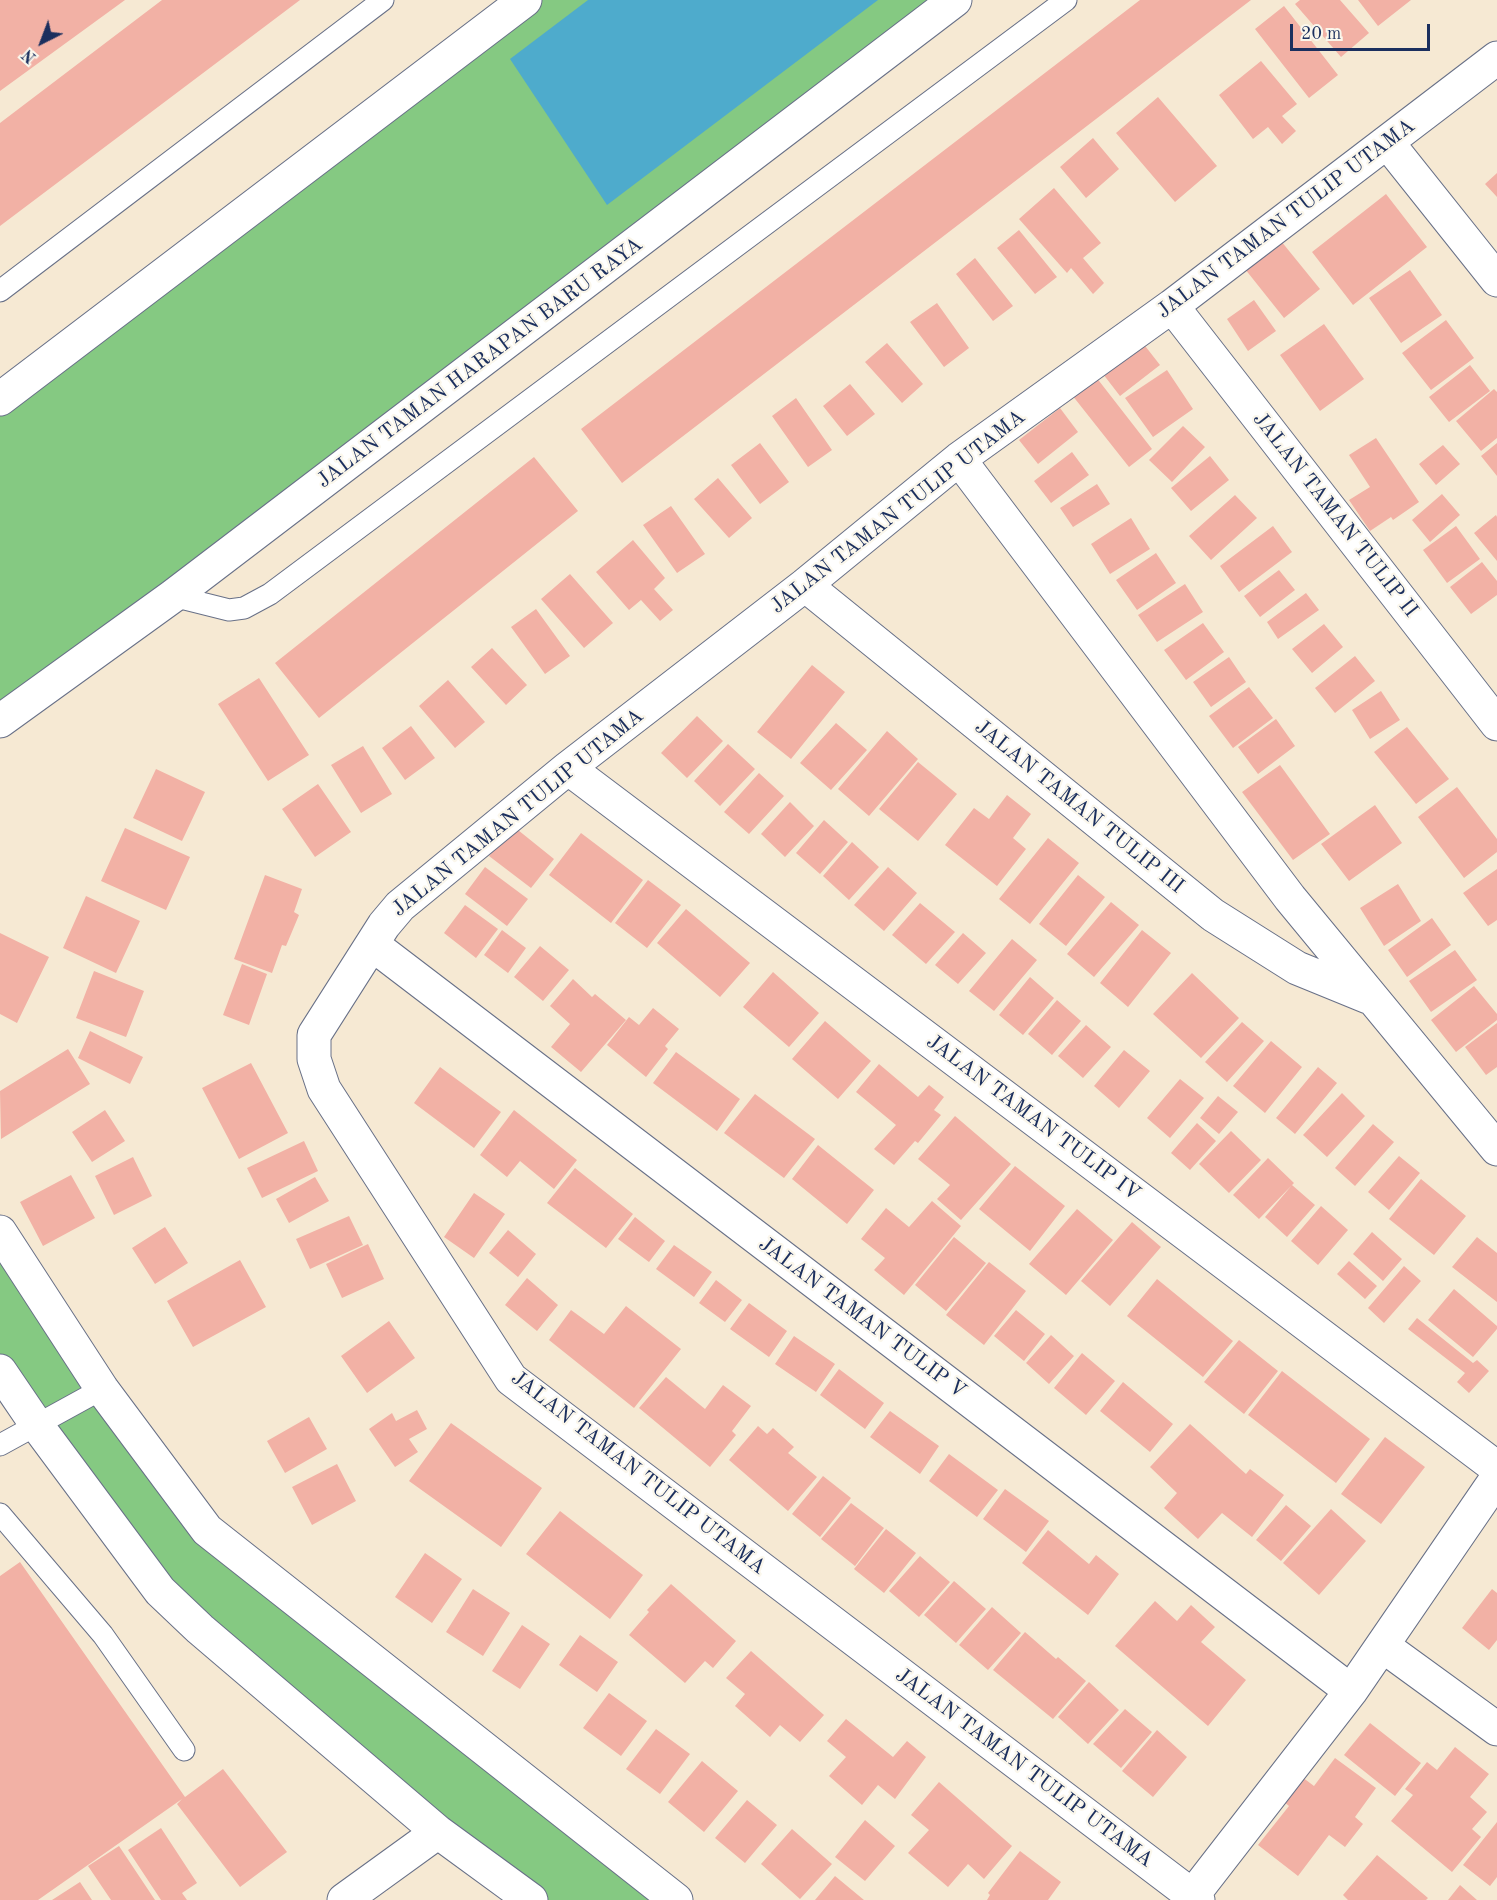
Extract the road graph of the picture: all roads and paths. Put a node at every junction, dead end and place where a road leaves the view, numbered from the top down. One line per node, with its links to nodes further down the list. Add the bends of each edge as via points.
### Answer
1 (383, 0): 8 (lane)
2 (525, 0): 10 (street)
3 (956, 0): 13 (street, JALAN TAMAN HARAPAN BARU RAYA)
4 (1066, 0): 13 (lane, via 270,594 244,608 229,610)
5 (1497, 58): 6 (street, JALAN TAMAN TULIP UTAMA)
6 (1387, 142): 7 (street); 9 (street, JALAN TAMAN TULIP UTAMA)
7 (1497, 280)
8 (0, 291)
9 (1172, 306): 11 (street, JALAN TAMAN TULIP UTAMA); 15 (street, JALAN TAMAN TULIP II)
10 (0, 399)
11 (959, 459): 12 (street, JALAN TAMAN TULIP UTAMA); 18 (street, JALAN TAMAN TULIP III, via 1290,898)
12 (805, 585): 16 (street, JALAN TAMAN TULIP UTAMA); 18 (street, JALAN TAMAN TULIP III, via 1213,915 1297,968)
13 (173, 596): 14 (street, JALAN TAMAN HARAPAN BARU RAYA)
14 (0, 721)
15 (1497, 724)
16 (568, 768): 17 (street, JALAN TAMAN TULIP UTAMA, via 400,906); 25 (street, JALAN TAMAN TULIP IV)
17 (373, 945): 29 (street, JALAN TAMAN TULIP V); 33 (street, JALAN TAMAN TULIP UTAMA, via 314,1035 314,1059 324,1089 511,1379)
18 (1372, 999): 19 (street, JALAN TAMAN TULIP III)
19 (1497, 1149)
20 (0, 1232): 22 (street)
21 (0, 1371): 23 (street)
22 (102, 1389): 23 (lane); 36 (street, via 207,1530)
23 (36, 1424): 24 (lane); 32 (street, via 160,1591)
24 (0, 1444)
25 (1497, 1468)
26 (1497, 1478): 28 (street)
27 (0, 1514): 31 (lane, via 103,1635)
28 (1383, 1646): 29 (street); 30 (street)
29 (1351, 1691): 33 (street)
30 (1497, 1729)
31 (184, 1750)
32 (438, 1832): 34 (street); 35 (street)
33 (1193, 1899)
34 (344, 1900)
35 (531, 1900)
36 (676, 1900)

